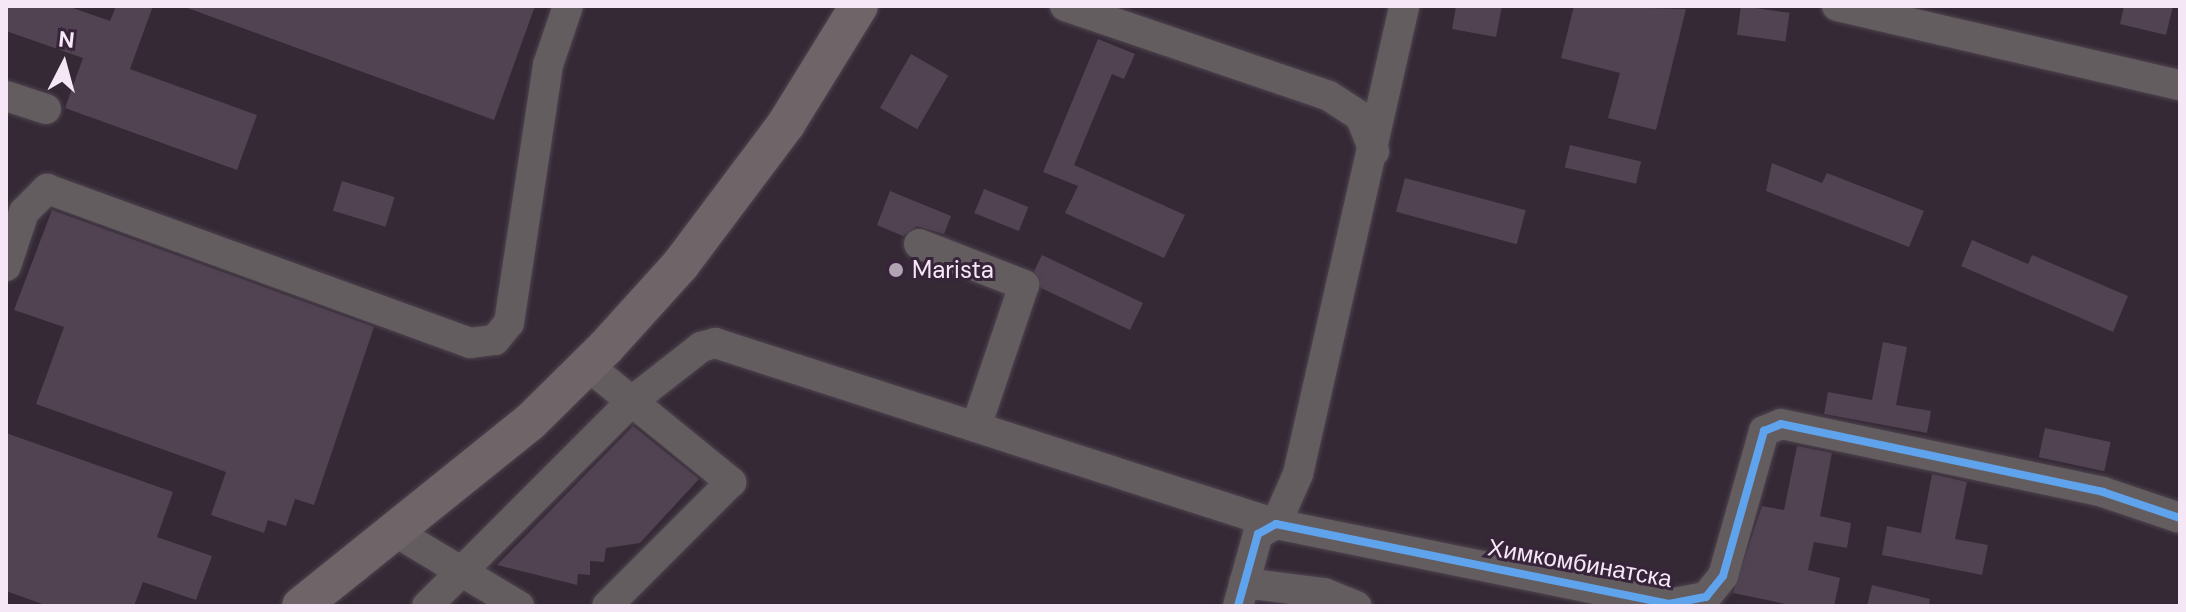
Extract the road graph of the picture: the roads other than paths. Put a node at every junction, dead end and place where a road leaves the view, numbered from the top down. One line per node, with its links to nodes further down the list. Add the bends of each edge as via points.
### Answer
1 (568, 6): 11 (street, via 548,65 509,323 495,340 470,343 47,189 24,212)
2 (859, 6): 12 (main road, via 786,124 690,252)
3 (1065, 6): 9 (street, via 1329,96 1360,116)
4 (1404, 6): 9 (street)
5 (1837, 6): 6 (street)
6 (2180, 85)
7 (6, 96): 8 (street)
8 (46, 109)
9 (1374, 151): 16 (street, via 1298,474)
10 (919, 244): 14 (street, via 1024,285)
11 (6, 266)
12 (587, 365): 13 (street); 17 (main road, via 531,421)
13 (632, 401): 14 (street, via 701,347 715,343); 18 (street); 23 (street, via 731,482)
14 (976, 427): 16 (street)
15 (2180, 518): 16 (street, Химкомбинатска, via 2103,492 1781,424 1764,431 1723,576 1706,597 1669,604)
16 (1276, 524): 19 (street, via 1258,534)
17 (394, 531): 18 (street); 21 (main road)
18 (457, 571): 20 (street); 22 (street)
19 (1241, 595): 24 (street, via 1324,593)
20 (504, 603)
21 (301, 606)
22 (427, 606)
23 (607, 606)
24 (1356, 606)

